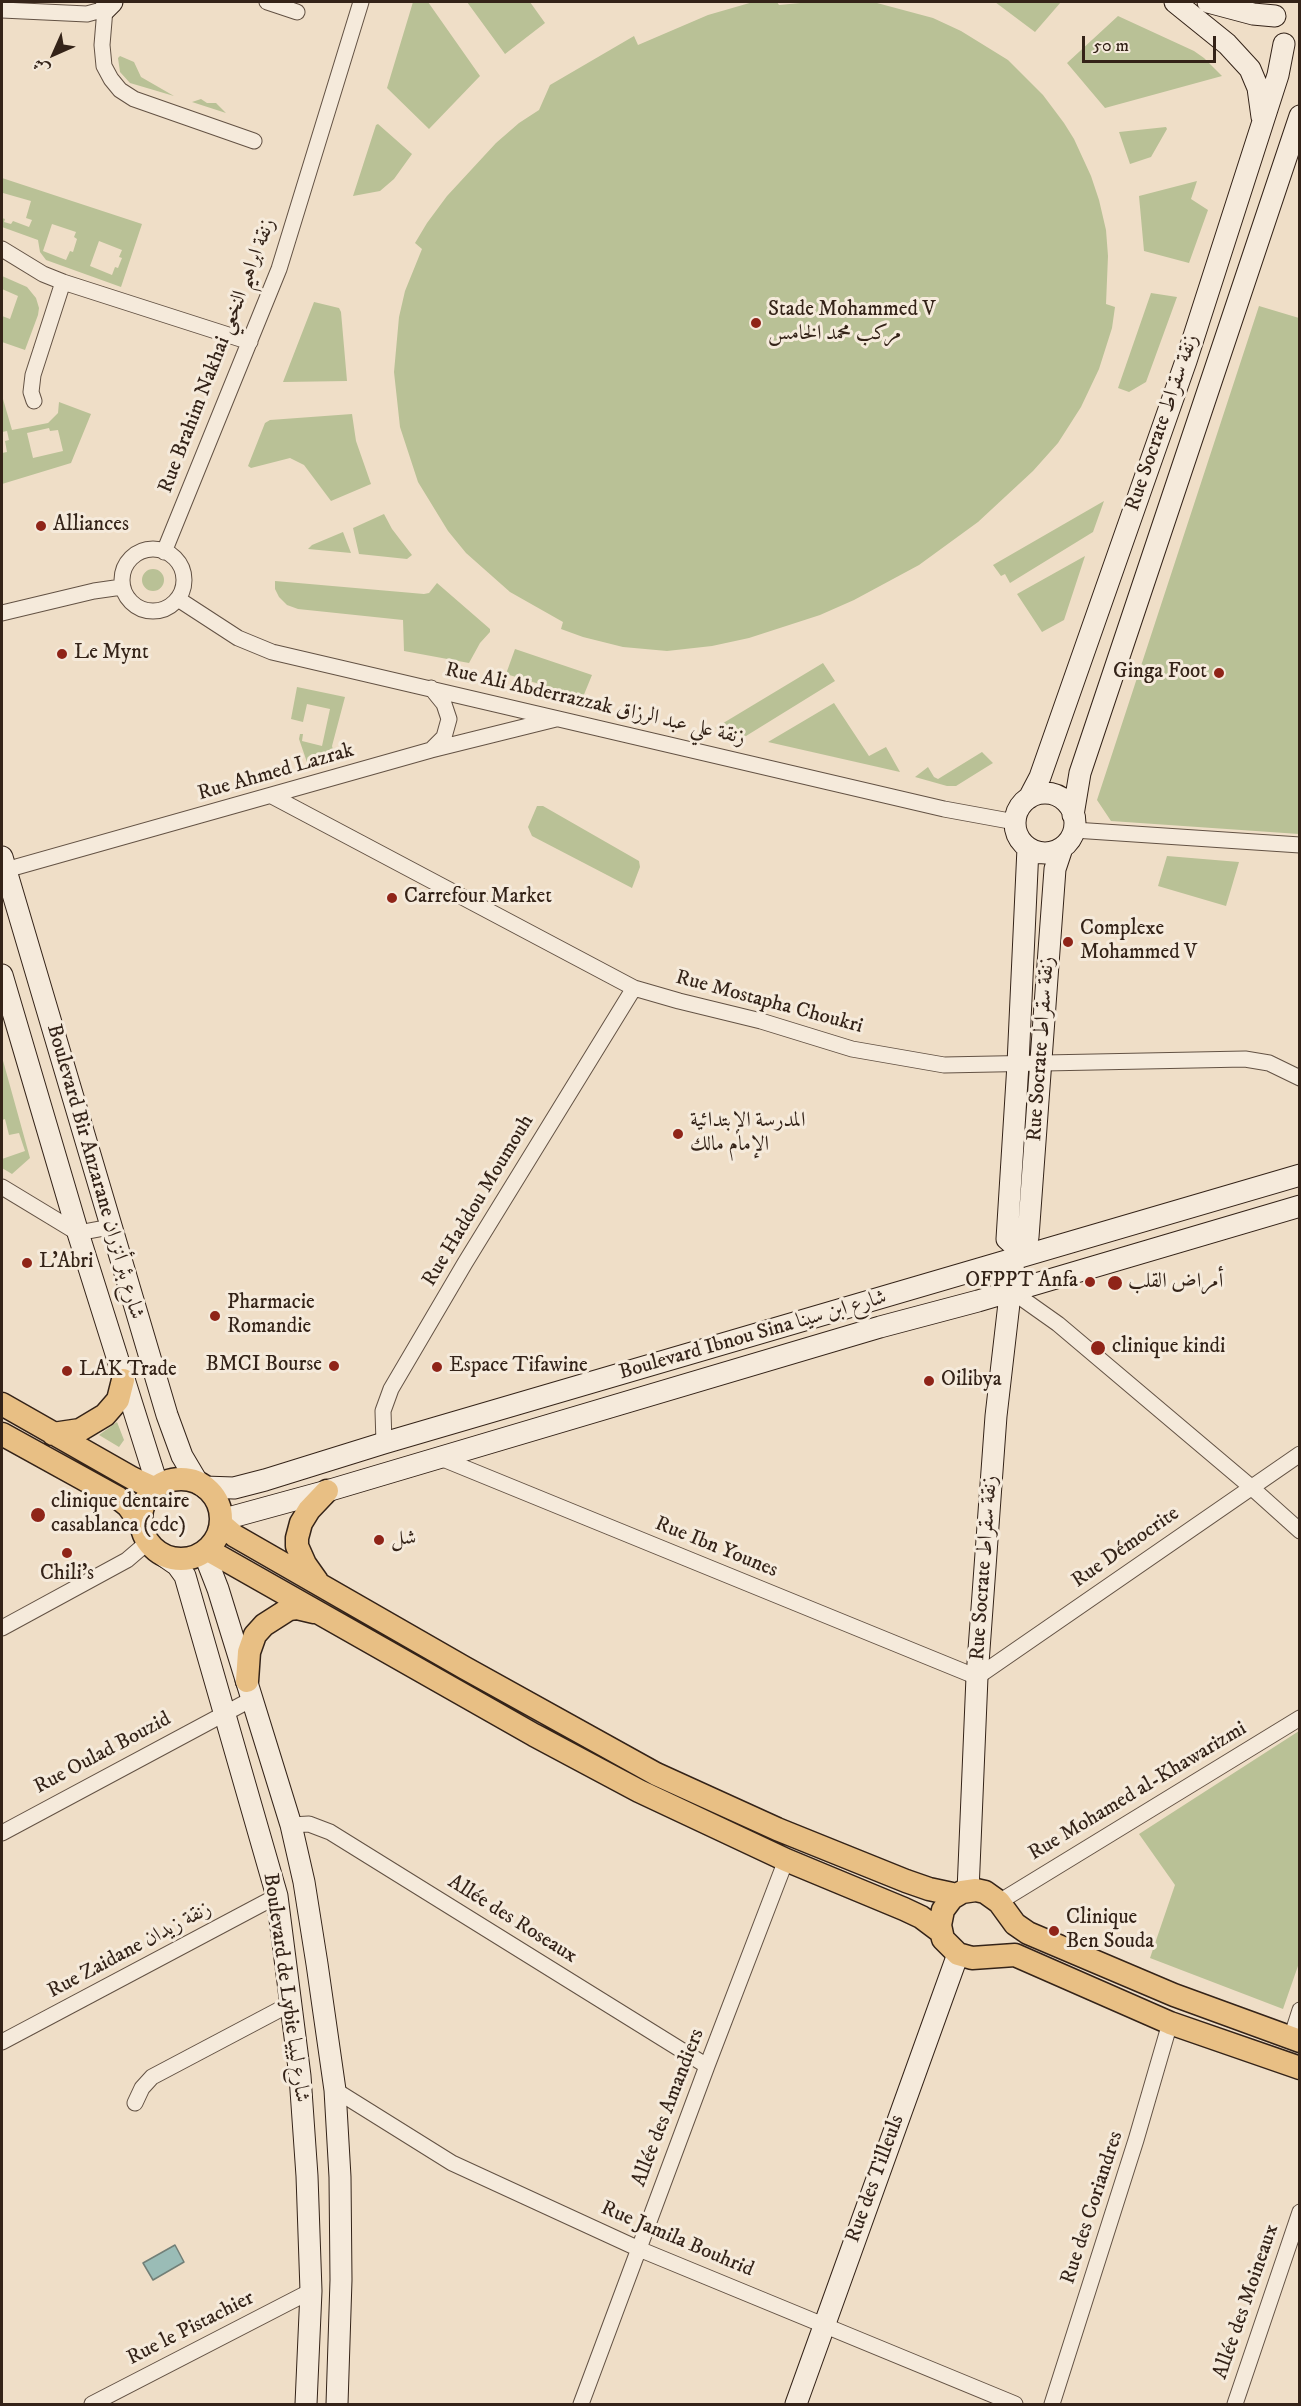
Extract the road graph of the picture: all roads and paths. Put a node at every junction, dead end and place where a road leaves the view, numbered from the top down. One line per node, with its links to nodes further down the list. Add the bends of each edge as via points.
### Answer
1 (267, 2): 8 (street)
2 (361, 2): 15 (street, Rue Brahim Nakhai زنقة ابراهيم النخعي, via 279,269)
3 (1176, 2): 11 (main road, via 1227,44 1250,69 1258,88)
4 (1208, 2): 6 (main road, via 1253,14)
5 (109, 5): 7 (street, via 87,14); 12 (street, via 102,45 104,66 120,90 134,99)
6 (1279, 9): 9 (main road, via 1276,28)
7 (2, 10)
8 (297, 12)
9 (1292, 49): 11 (main road, Rue Socrate زنقة سقراط, via 1282,61)
10 (1299, 116): 18 (main road, Rue Socrate زنقة سقراط)
11 (1263, 120): 17 (main road, Rue Socrate زنقة سقراط)
12 (254, 141)
13 (2, 249): 14 (street)
14 (63, 282): 15 (street); 16 (street, via 33,375)
15 (250, 342): 19 (street, Rue Brahim Nakhai زنقة ابراهيم النخعي)
16 (34, 401)
17 (1149, 465): 18 (main road); 27 (main road, Rue Socrate زنقة سقراط, via 1040,777)
18 (1180, 476): 29 (main road, Rue Socrate زنقة سقراط, via 1080,773)
19 (164, 552): 20 (street, via 149,549 133,556 123,571); 21 (street, via 176,560 183,575)
20 (122, 587): 21 (street, via 129,601 147,611 167,608); 22 (street)
21 (178, 598): 23 (street, Rue Ali Abderrazzak زنقة علي عبد الرزاق, via 260,648)
22 (2, 613)
23 (431, 688): 24 (street, Rue Ali Abderrazzak زنقة علي عبد الرزاق); 25 (street, via 441,699 449,719 444,737)
24 (559, 718): 25 (street, Rue Ahmed Lazrak); 28 (street, Rue Ali Abderrazzak زنقة علي عبد الرزاق, via 944,809)
25 (431, 750): 26 (street, Rue Ahmed Lazrak)
26 (272, 796): 33 (street, Rue Ahmed Lazrak); 35 (street, Rue Mostapha Choukri)
27 (1029, 798): 28 (main road, via 1019,808); 29 (main road, via 1043,793 1053,795 1066,802)
28 (1015, 822): 31 (main road, via 1017,836)
29 (1074, 822): 30 (street); 32 (main road, via 1071,839)
30 (1299, 845)
31 (1028, 848): 32 (main road, via 1046,853); 37 (main road, Rue Socrate زنقة سقراط)
32 (1062, 848): 36 (main road, Rue Socrate زنقة سقراط, via 1055,868)
33 (3, 866): 42 (main road, Boulevard Bir Anzarane شارع بئر أنزران)
34 (2, 975): 43 (main road, Boulevard Bir Anzarane شارع بئر أنزران)
35 (634, 988): 37 (street, Rue Mostapha Choukri, via 852,1049 945,1065); 50 (street, Rue Haddou Moumouh, via 391,1389 383,1411)
36 (1041, 1062): 37 (street, Rue Mostapha Choukri); 38 (street, Rue Mostapha Choukri, via 1245,1059 1269,1063); 44 (main road, Rue Socrate زنقة سقراط, via 1028,1237)
37 (1018, 1064): 44 (main road, Rue Socrate زنقة سقراط, via 1007,1239)
38 (1299, 1078)
39 (1299, 1175): 44 (main road, Boulevard Ibnou Sina شارع ابن سينا)
40 (2, 1187): 43 (street)
41 (1299, 1206): 45 (main road, Boulevard Ibnou Sina شارع ابن سينا)
42 (110, 1227): 43 (street); 53 (main road, Boulevard Bir Anzarane شارع بئر أنزران, via 167,1415 182,1456)
43 (78, 1233): 46 (main road, Boulevard Bir Anzarane شارع بئر أنزران)
44 (1015, 1253): 45 (main road, Rue Socrate زنقة سقراط); 50 (main road, Boulevard Ibnou Sina شارع ابن سينا)
45 (1010, 1290): 52 (main road, Boulevard Ibnou Sina شارع ابن سينا); 54 (street, via 1058,1324); 64 (main road, Rue Socrate زنقة سقراط, via 996,1416)
46 (123, 1380): 49 (main road, via 118,1400 105,1415 80,1430); 55 (main road, Boulevard Bir Anzarane شارع بئر أنزران)
47 (2, 1404): 49 (main road)
48 (2, 1434): 59 (main road, via 118,1498)
49 (53, 1434): 55 (main road)
50 (384, 1443): 53 (main road, Boulevard Ibnou Sina شارع ابن سينا, via 234,1488)
51 (1299, 1454): 54 (street, Rue Démocrite)
52 (438, 1457): 56 (main road, Boulevard Ibnou Sina شارع ابن سينا); 64 (street, Rue Ibn Younes)
53 (201, 1485): 55 (main road, via 179,1479); 57 (main road, via 216,1499)
54 (1251, 1487): 58 (street); 64 (street, Rue Démocrite)
55 (157, 1488): 59 (main road, via 144,1505)
56 (327, 1491): 57 (main road, Boulevard Ibnou Sina شارع ابن سينا); 61 (main road, via 309,1510 297,1538 301,1556)
57 (221, 1522): 60 (main road, via 217,1537); 61 (main road, via 235,1536)
58 (1299, 1531)
59 (151, 1540): 60 (main road, via 175,1559 188,1559); 63 (street, via 127,1560); 66 (main road, Boulevard de Lybie شارع ليبيا, via 185,1576)
60 (206, 1551): 62 (main road); 65 (main road, Boulevard de Lybie شارع ليبيا)
61 (318, 1583): 71 (main road, via 656,1773 777,1829 895,1877 929,1889)
62 (318, 1613): 65 (main road, via 289,1609 264,1624 249,1652); 70 (main road, via 631,1787)
63 (2, 1628)
64 (977, 1677): 71 (main road, Rue Socrate زنقة سقراط)
65 (249, 1690): 66 (street, Rue Oulad Bouzid); 68 (main road, Boulevard de Lybie شارع ليبيا)
66 (225, 1713): 69 (street, Rue Oulad Bouzid); 72 (main road, Boulevard de Lybie شارع ليبيا)
67 (1299, 1718): 73 (street, Rue Mohamed al-Khawarizmi)
68 (291, 1825): 82 (street, Allée des Roseaux, via 309,1824 330,1832); 84 (main road, Boulevard de Lybie شارع ليبيا, via 308,1905)
69 (2, 1833)
70 (786, 1860): 74 (main road, via 904,1909); 82 (street, Allée des Amandiers)
71 (962, 1893): 73 (main road, via 985,1892); 74 (main road, via 943,1910)
72 (277, 1896): 77 (main road, Boulevard de Lybie شارع ليبيا); 81 (street, Rue Zaidane زنقة زيدان)
73 (1002, 1907): 76 (main road, via 1007,1924 1003,1940); 80 (main road, via 1028,1933 1174,1995)
74 (941, 1932): 75 (main road, via 947,1945)
75 (958, 1954): 76 (main road, via 972,1958); 89 (main road, Rue des Tilleuls)
76 (987, 1955): 79 (main road, via 1027,1959)
77 (291, 2003): 85 (street, via 152,2077); 88 (main road, Boulevard de Lybie شارع ليبيا, via 307,2176)
78 (1299, 2010): 80 (street)
79 (1170, 2023): 83 (main road); 96 (street, Rue des Coriandres, via 1137,2140)
80 (1295, 2040)
81 (2, 2042)
82 (707, 2066): 87 (street, Allée des Amandiers)
83 (1299, 2068)
84 (335, 2090): 87 (street, Rue Jamila Bouhrid, via 452,2163); 92 (main road, Boulevard de Lybie شارع ليبيا, via 341,2280)
85 (135, 2103)
86 (1299, 2212): 97 (street, Allée des Moineaux)
87 (639, 2248): 89 (street, Rue Jamila Bouhrid); 93 (street, Allée des Amandiers)
88 (311, 2291): 90 (street, Rue le Pistachier); 91 (main road, Boulevard de Lybie شارع ليبيا)
89 (823, 2325): 94 (main road, Rue des Tilleuls); 95 (street, Rue Jamila Bouhrid)
90 (92, 2404)
91 (306, 2404)
92 (338, 2404)
93 (581, 2404)
94 (796, 2404)
95 (1015, 2404)
96 (1052, 2404)
97 (1235, 2404)

